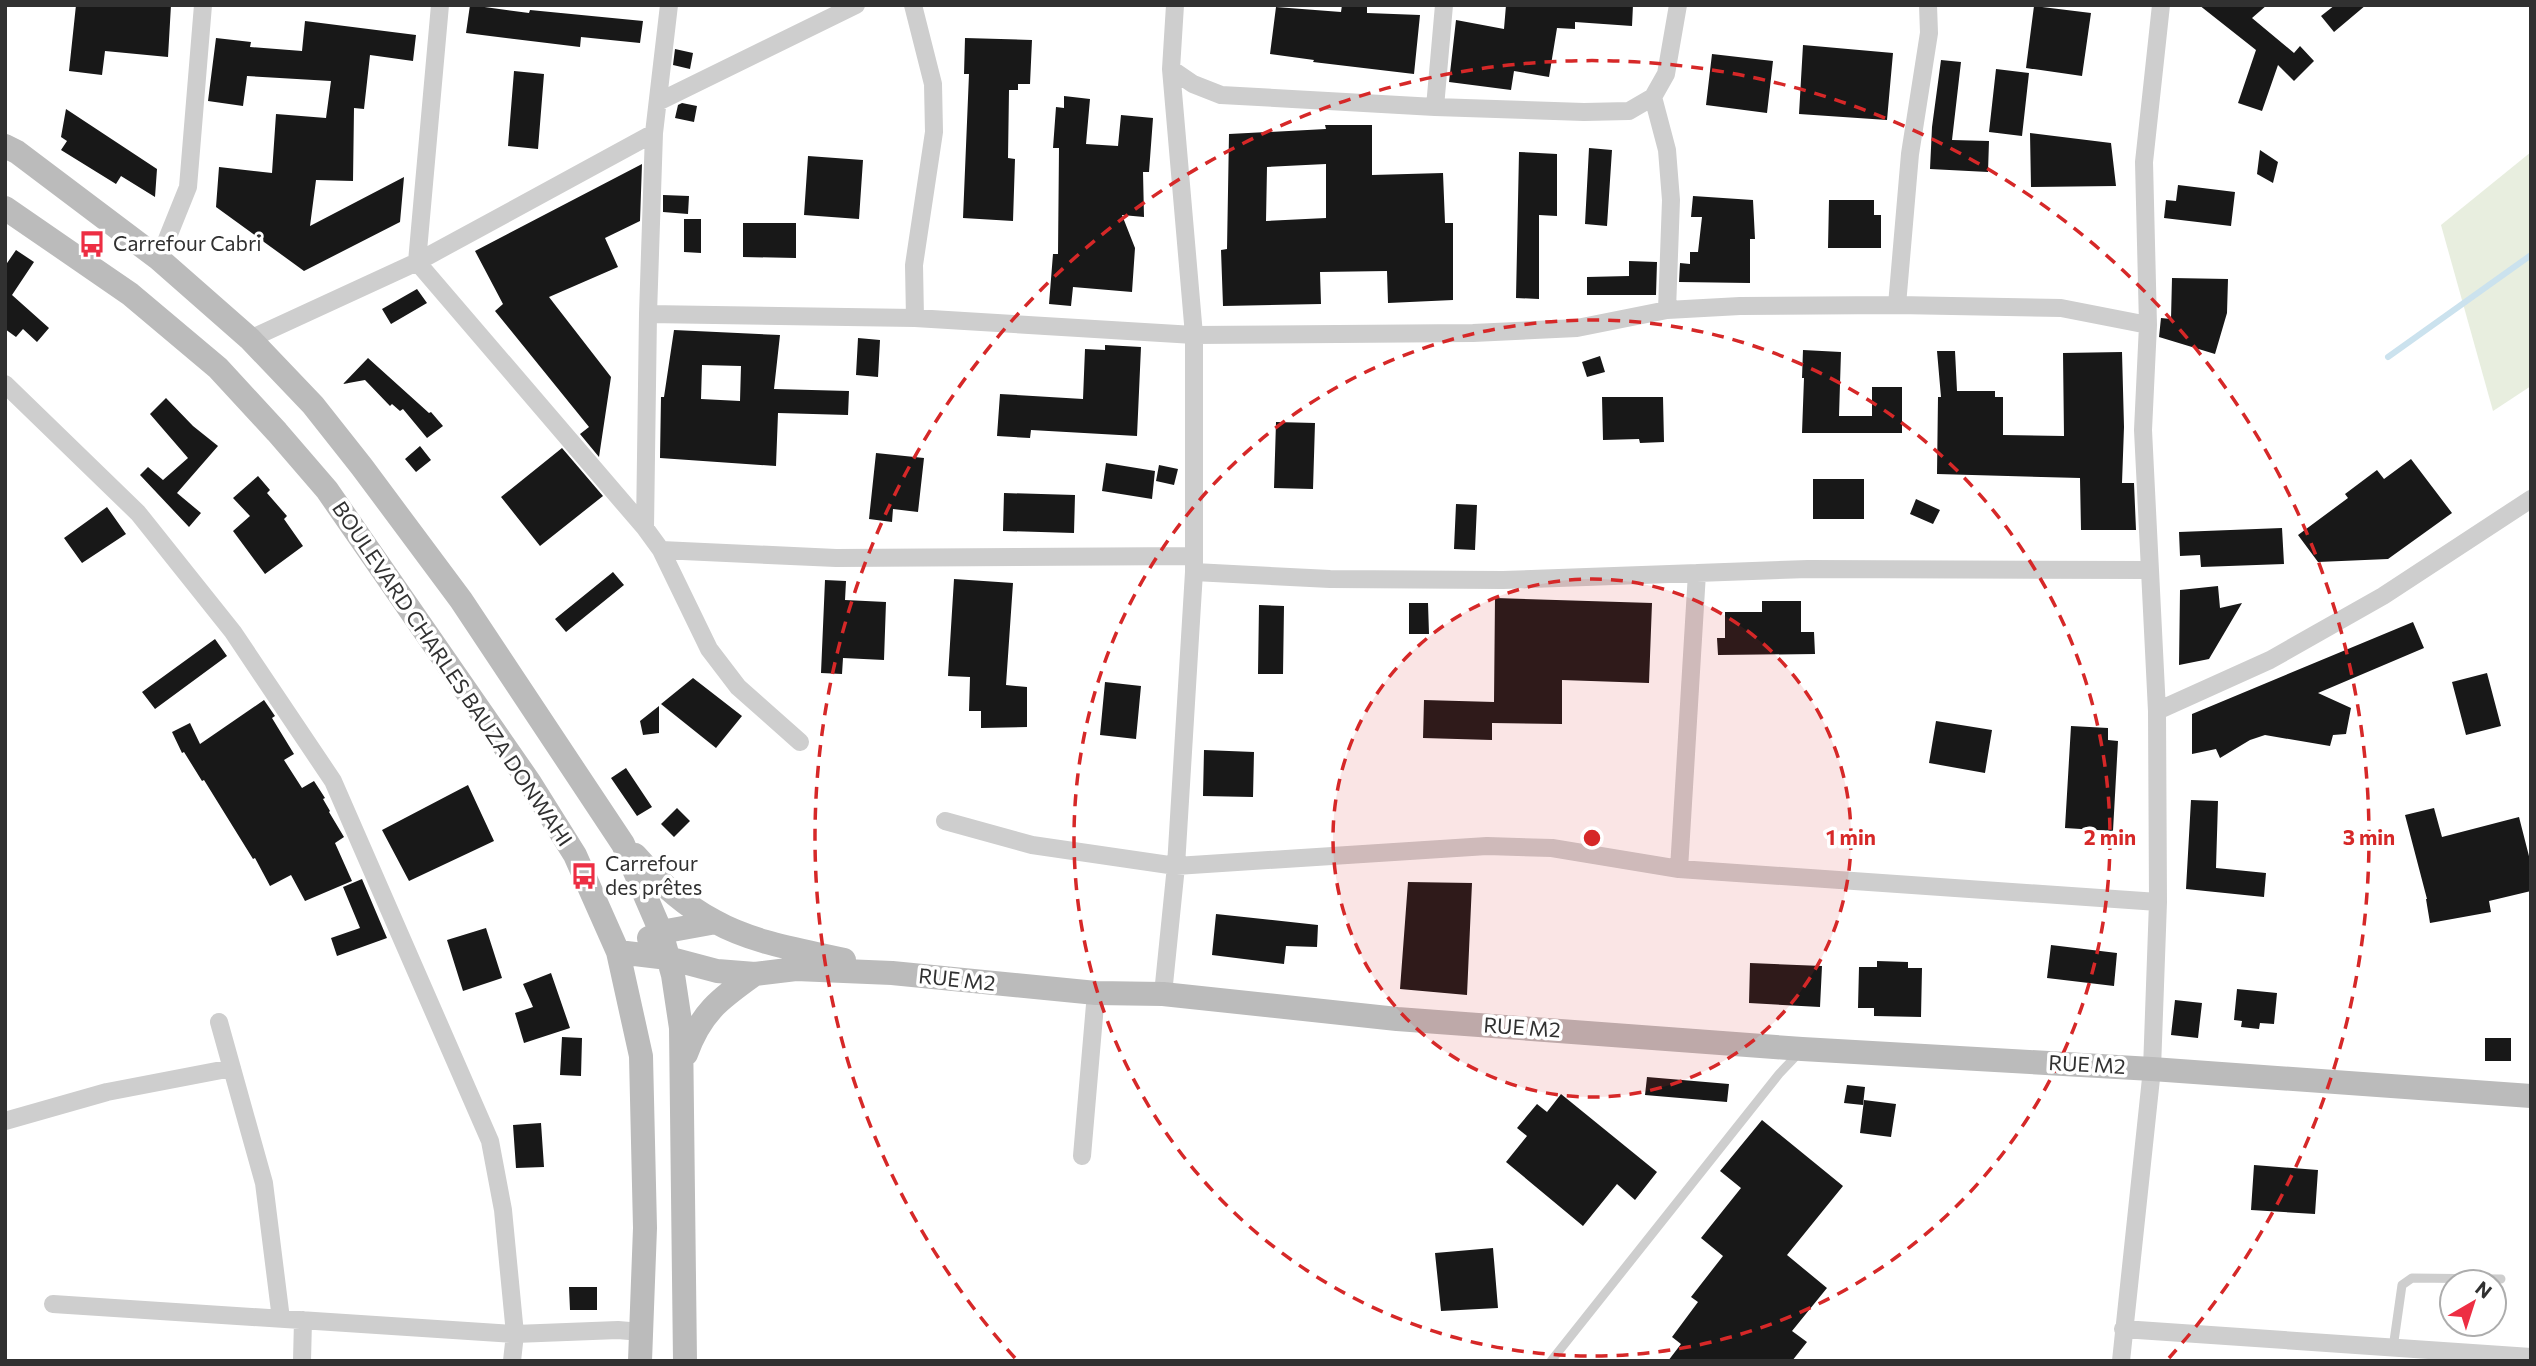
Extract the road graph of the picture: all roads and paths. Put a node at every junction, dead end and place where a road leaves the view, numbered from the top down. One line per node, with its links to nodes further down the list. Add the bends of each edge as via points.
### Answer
1 (203, 5): 18 (street, via 188,187)
2 (440, 5): 19 (street)
3 (669, 5): 13 (street)
4 (856, 5): 13 (street)
5 (1175, 5): 11 (street)
6 (1444, 5): 14 (street)
7 (1678, 5): 12 (street, via 1666,74)
8 (1928, 5): 20 (street, via 1929,33 1910,155)
9 (2161, 5): 24 (street, via 2144,162)
10 (914, 6): 23 (street, via 933,84 934,132 914,265)
11 (1171, 69): 14 (street, via 1221,95); 25 (street)
12 (1653, 97): 14 (street, via 1629,111); 21 (street, via 1667,150 1671,200)
13 (658, 102): 15 (street)
14 (1435, 107)
15 (654, 133): 19 (street); 22 (street)
16 (5, 146): 18 (main road, BOULEVARD CHARLES BAUZA DONWAHI)
17 (5, 208): 43 (main road, BOULEVARD CHARLES BAUZA DONWAHI, via 130,294 218,368 327,490 530,783 575,855)
18 (159, 259): 26 (main road, BOULEVARD CHARLES BAUZA DONWAHI)
19 (417, 262): 26 (street); 29 (street)
20 (1896, 305): 21 (street); 24 (street, via 2061,308)
21 (1667, 310): 25 (street, via 1577,328)
22 (648, 314): 23 (street); 29 (street)
23 (915, 318): 25 (street)
24 (2148, 325): 32 (street, via 2143,430)
25 (1194, 335): 31 (street)
26 (250, 339): 37 (main road, BOULEVARD CHARLES BAUZA DONWAHI, via 313,405 461,600)
27 (5, 384): 63 (street, via 138,513 233,632 333,781 490,1141 503,1210)
28 (2531, 499): 34 (street, via 2383,596 2270,660)
29 (645, 527): 30 (street)
30 (660, 550): 31 (street); 35 (street, via 709,649 738,687)
31 (1194, 564): 33 (street, via 1330,579 1503,580); 38 (street)
32 (2150, 570): 33 (street); 34 (street)
33 (1697, 573): 39 (street)
34 (2157, 711): 40 (street)
35 (800, 742)
36 (945, 821): 38 (street, via 1032,845)
37 (623, 844): 41 (main road, RUE M2, via 685,903); 42 (main road, BOULEVARD CHARLES BAUZA DONWAHI)
38 (1176, 866): 39 (street, via 1487,846 1552,848); 48 (street)
39 (1679, 869): 40 (street)
40 (2158, 902): 53 (street)
41 (716, 922): 42 (main road); 45 (main road, RUE M2, via 765,942)
42 (661, 932): 43 (main road); 44 (main road, BOULEVARD CHARLES BAUZA DONWAHI)
43 (618, 952): 44 (main road, RUE M2); 62 (main road, BOULEVARD CHARLES BAUZA DONWAHI, via 641,1056 645,1228)
44 (668, 958): 46 (main road, RUE M2, via 717,971); 51 (main road, BOULEVARD CHARLES BAUZA DONWAHI, via 681,1028)
45 (892, 972): 46 (main road, RUE M2, via 796,969); 47 (main road, RUE M2)
46 (755, 974): 51 (main road, via 709,1009 692,1036)
47 (1096, 993): 48 (main road, RUE M2); 56 (street)
48 (1163, 993): 50 (main road, RUE M2, via 1398,1018)
49 (219, 1022): 52 (street)
50 (1802, 1049): 53 (main road, RUE M2); 70 (lane)
51 (682, 1065): 69 (main road, BOULEVARD CHARLES BAUZA DONWAHI)
52 (232, 1068): 55 (street, via 107,1092); 59 (street, via 264,1183)
53 (2152, 1069): 54 (main road, RUE M2); 61 (street)
54 (2531, 1096)
55 (5, 1121)
56 (1082, 1156)
57 (2438, 1278): 64 (lane, via 2412,1278 2402,1285)
58 (53, 1304): 59 (street)
59 (281, 1319): 60 (street)
60 (303, 1320): 63 (street); 66 (street)
61 (2123, 1329): 64 (street); 71 (street)
62 (641, 1332): 63 (street); 68 (main road, BOULEVARD CHARLES BAUZA DONWAHI)
63 (515, 1334): 67 (street)
64 (2393, 1348): 65 (street)
65 (2531, 1357)
66 (302, 1361)
67 (512, 1361)
68 (640, 1361)
69 (685, 1361)
70 (1551, 1361)
71 (2121, 1361)

